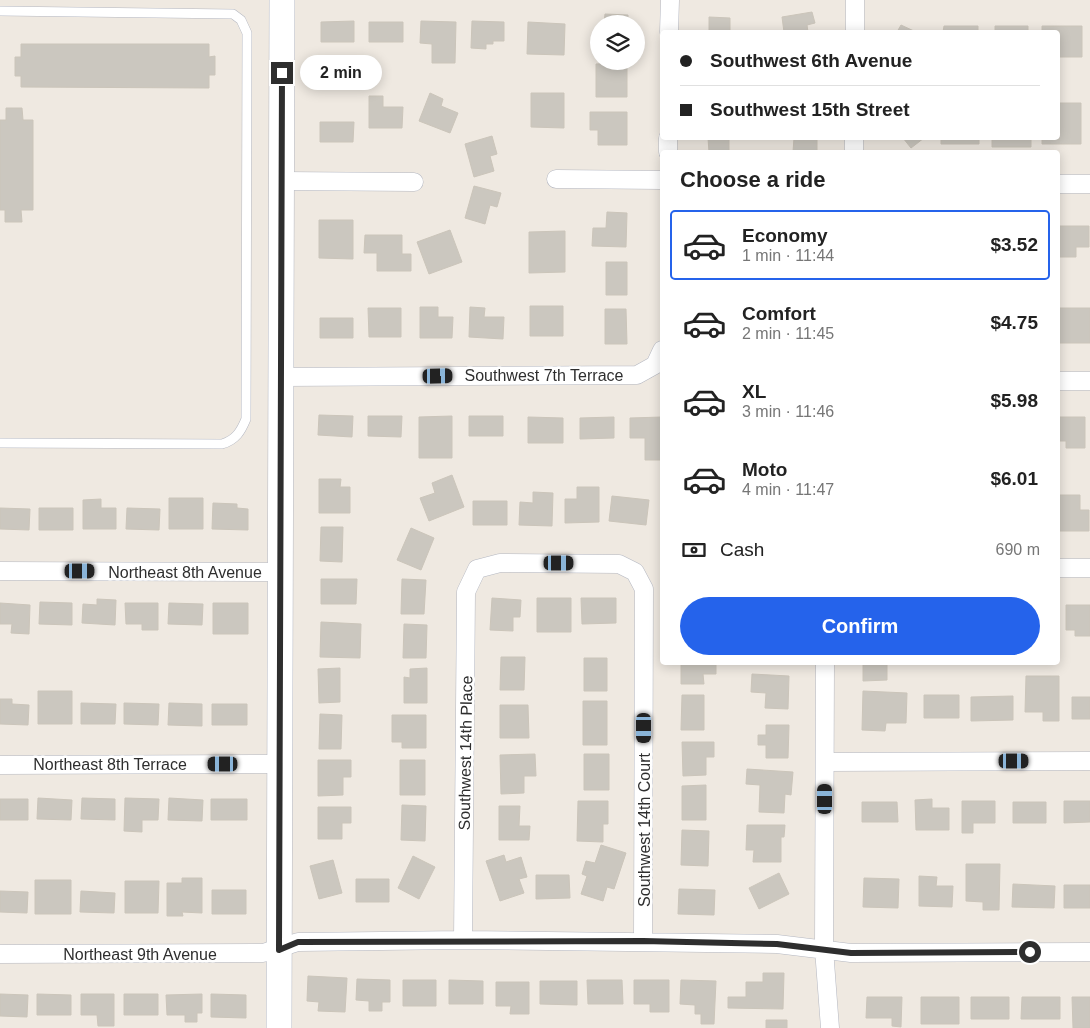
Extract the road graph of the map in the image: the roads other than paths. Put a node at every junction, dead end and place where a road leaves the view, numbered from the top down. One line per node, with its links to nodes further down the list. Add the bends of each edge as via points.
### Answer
1 (282, 0): 9 (street)
2 (670, 0): 5 (street)
3 (855, 0): 6 (street)
4 (0, 11): 17 (lane, via 233,14 238,16 247,33 246,419 238,435 222,444)
5 (669, 30)
6 (855, 30)
7 (556, 179): 8 (street)
8 (660, 180)
9 (282, 181): 10 (street); 14 (street)
10 (414, 182)
11 (1060, 184): 12 (street)
12 (1090, 184)
13 (659, 358): 14 (street, Southwest 7th Terrace, via 637,375)
14 (281, 377): 22 (street)
15 (1060, 381): 16 (street)
16 (1090, 381)
17 (0, 443)
18 (1060, 568): 19 (street)
19 (1090, 568)
20 (477, 569): 28 (street, Southwest 14th Place, via 466,592); 29 (street, Southwest 14th Court, via 500,563 619,564 635,572 644,589)
21 (0, 571): 22 (street, Northeast 8th Avenue)
22 (280, 572): 26 (street)
23 (825, 665): 25 (street)
24 (1090, 761): 25 (street)
25 (825, 762): 30 (street)
26 (280, 764): 27 (street, Northeast 8th Terrace); 31 (street)
27 (0, 765)
28 (463, 940): 29 (street, Northeast 9th Avenue); 31 (street, Northeast 9th Avenue, via 298,942)
29 (643, 941): 30 (street, Northeast 9th Avenue, via 777,944)
30 (824, 949): 32 (street, Northeast 9th Avenue, via 851,953); 35 (street)
31 (279, 950): 33 (street, Northeast 9th Avenue, via 257,953); 34 (street)
32 (1090, 952)
33 (0, 954)
34 (278, 1028)
35 (830, 1028)

